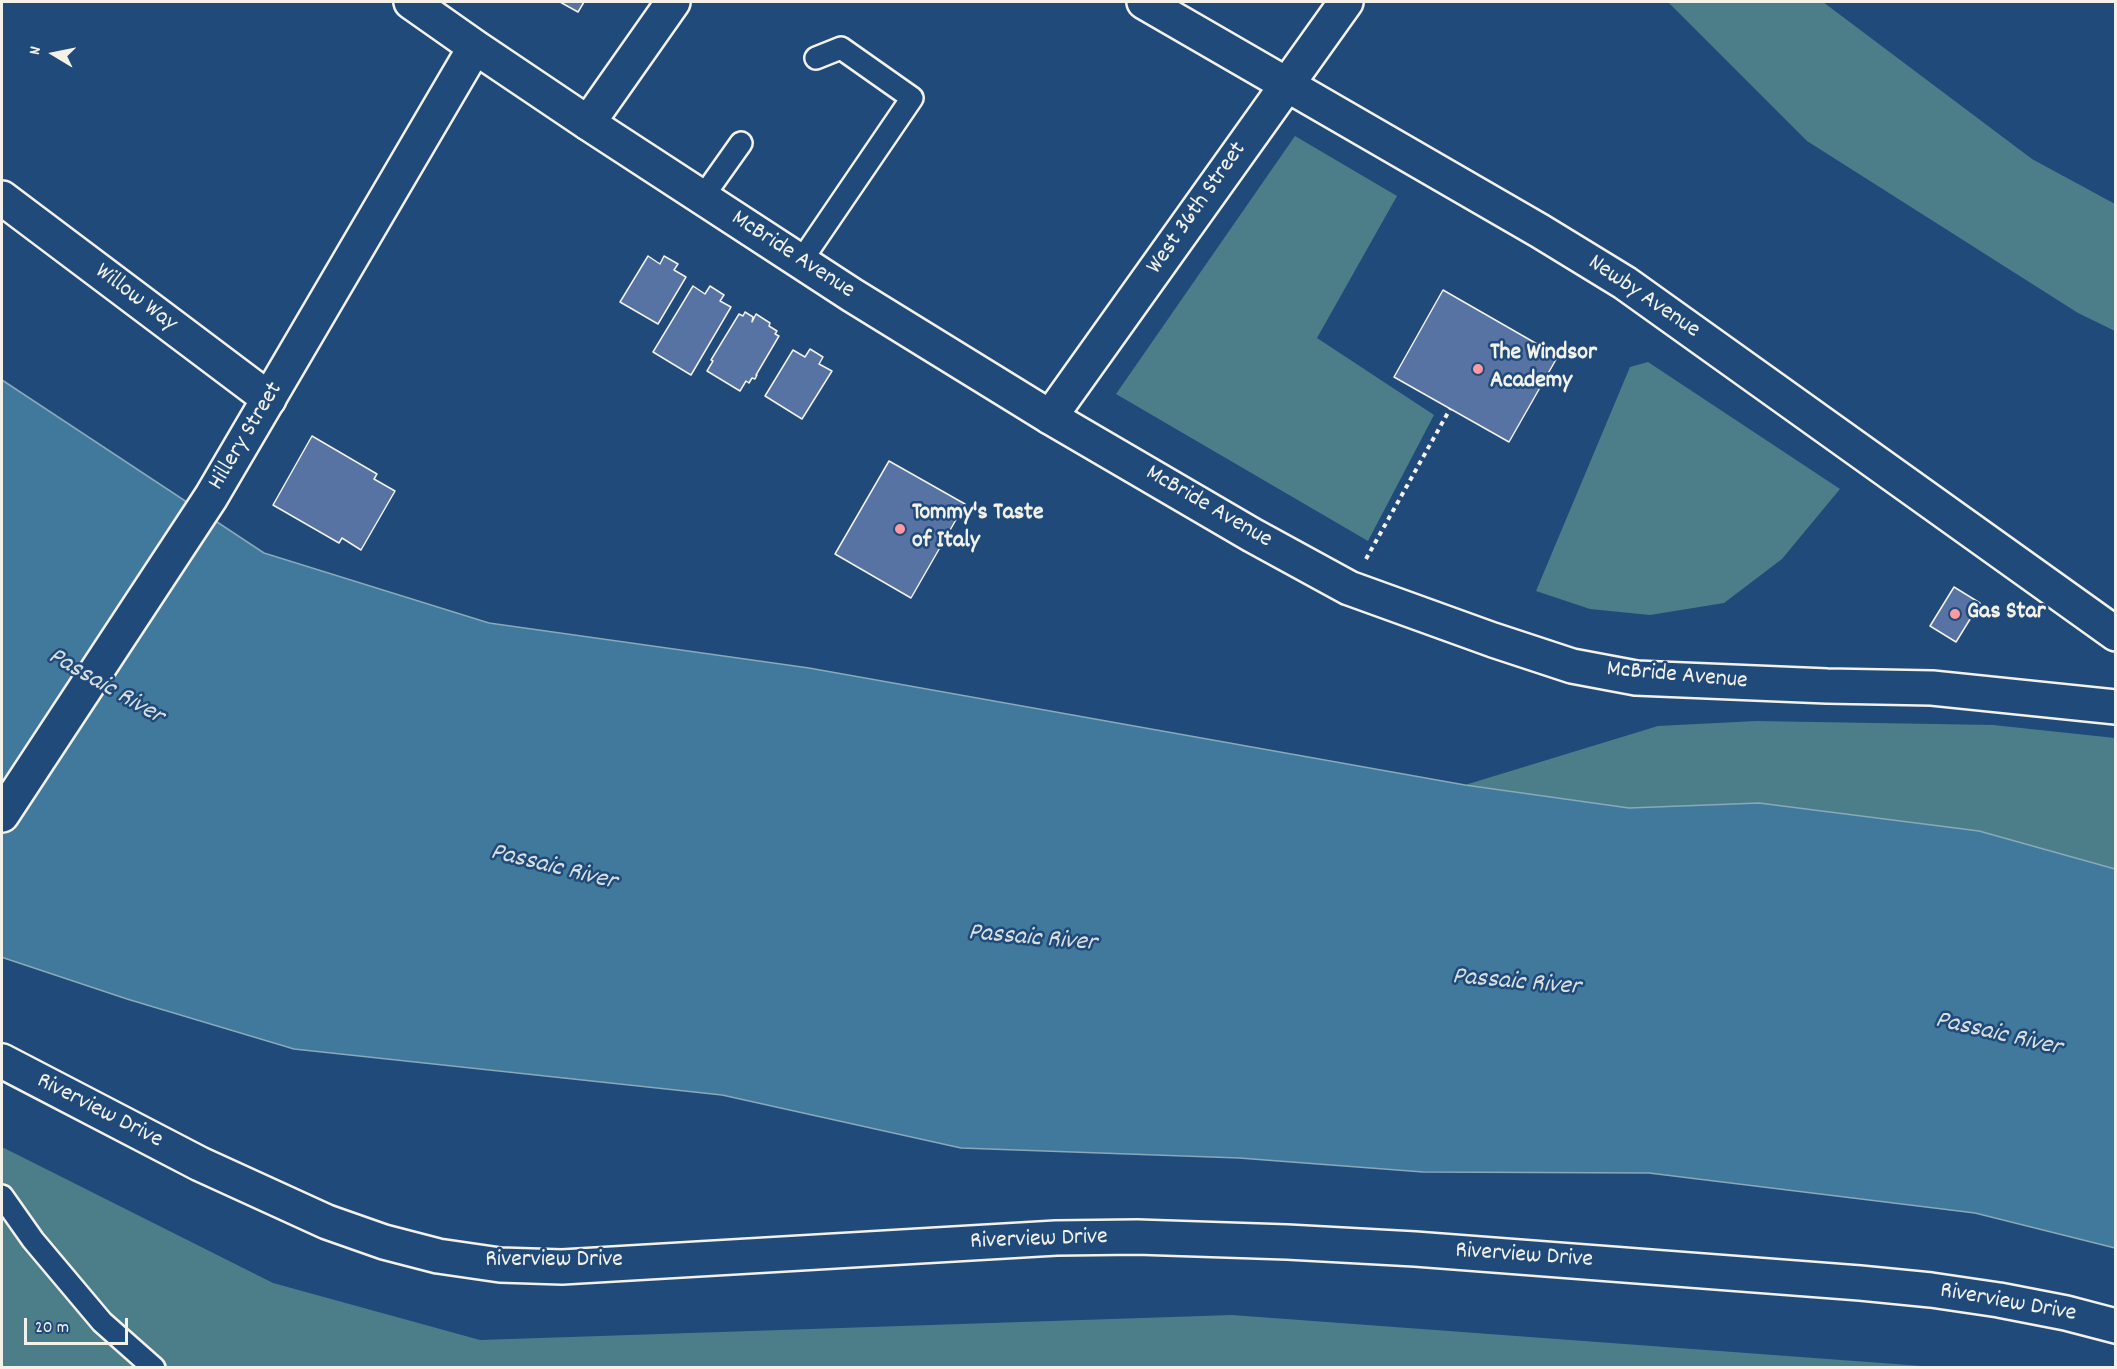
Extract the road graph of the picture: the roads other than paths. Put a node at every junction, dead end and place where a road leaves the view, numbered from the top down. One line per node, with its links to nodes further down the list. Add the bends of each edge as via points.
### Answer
1 (411, 2): 5 (street, McBride Avenue)
2 (673, 2): 8 (street)
3 (1144, 2): 7 (street, Newby Avenue)
4 (1346, 2): 7 (street, West 36th Street)
5 (475, 47): 8 (street, McBride Avenue); 13 (street, Hillery Street)
6 (816, 58): 12 (lane, via 841,48 912,98)
7 (1287, 83): 14 (street, West 36th Street); 15 (street, Newby Avenue, via 1624,283)
8 (588, 123): 11 (street, McBride Avenue)
9 (741, 143): 11 (lane)
10 (2, 198): 13 (street, Willow Way)
11 (702, 198): 12 (street, McBride Avenue)
12 (801, 261): 14 (street, McBride Avenue)
13 (269, 399): 17 (street, Hillery Street, via 211,496)
14 (1050, 417): 16 (street, McBride Avenue, via 1349,588 1572,666 1635,678 1932,688)
15 (2115, 634)
16 (2115, 707)
17 (2, 815)
18 (2, 1061): 20 (street, Riverview Drive, via 190,1159 327,1222 438,1256 500,1266 562,1267 1056,1238 1276,1241 1872,1284 1999,1300)
19 (2, 1196): 21 (lane, via 33,1240 102,1322)
20 (2115, 1326)
21 (154, 1368)

